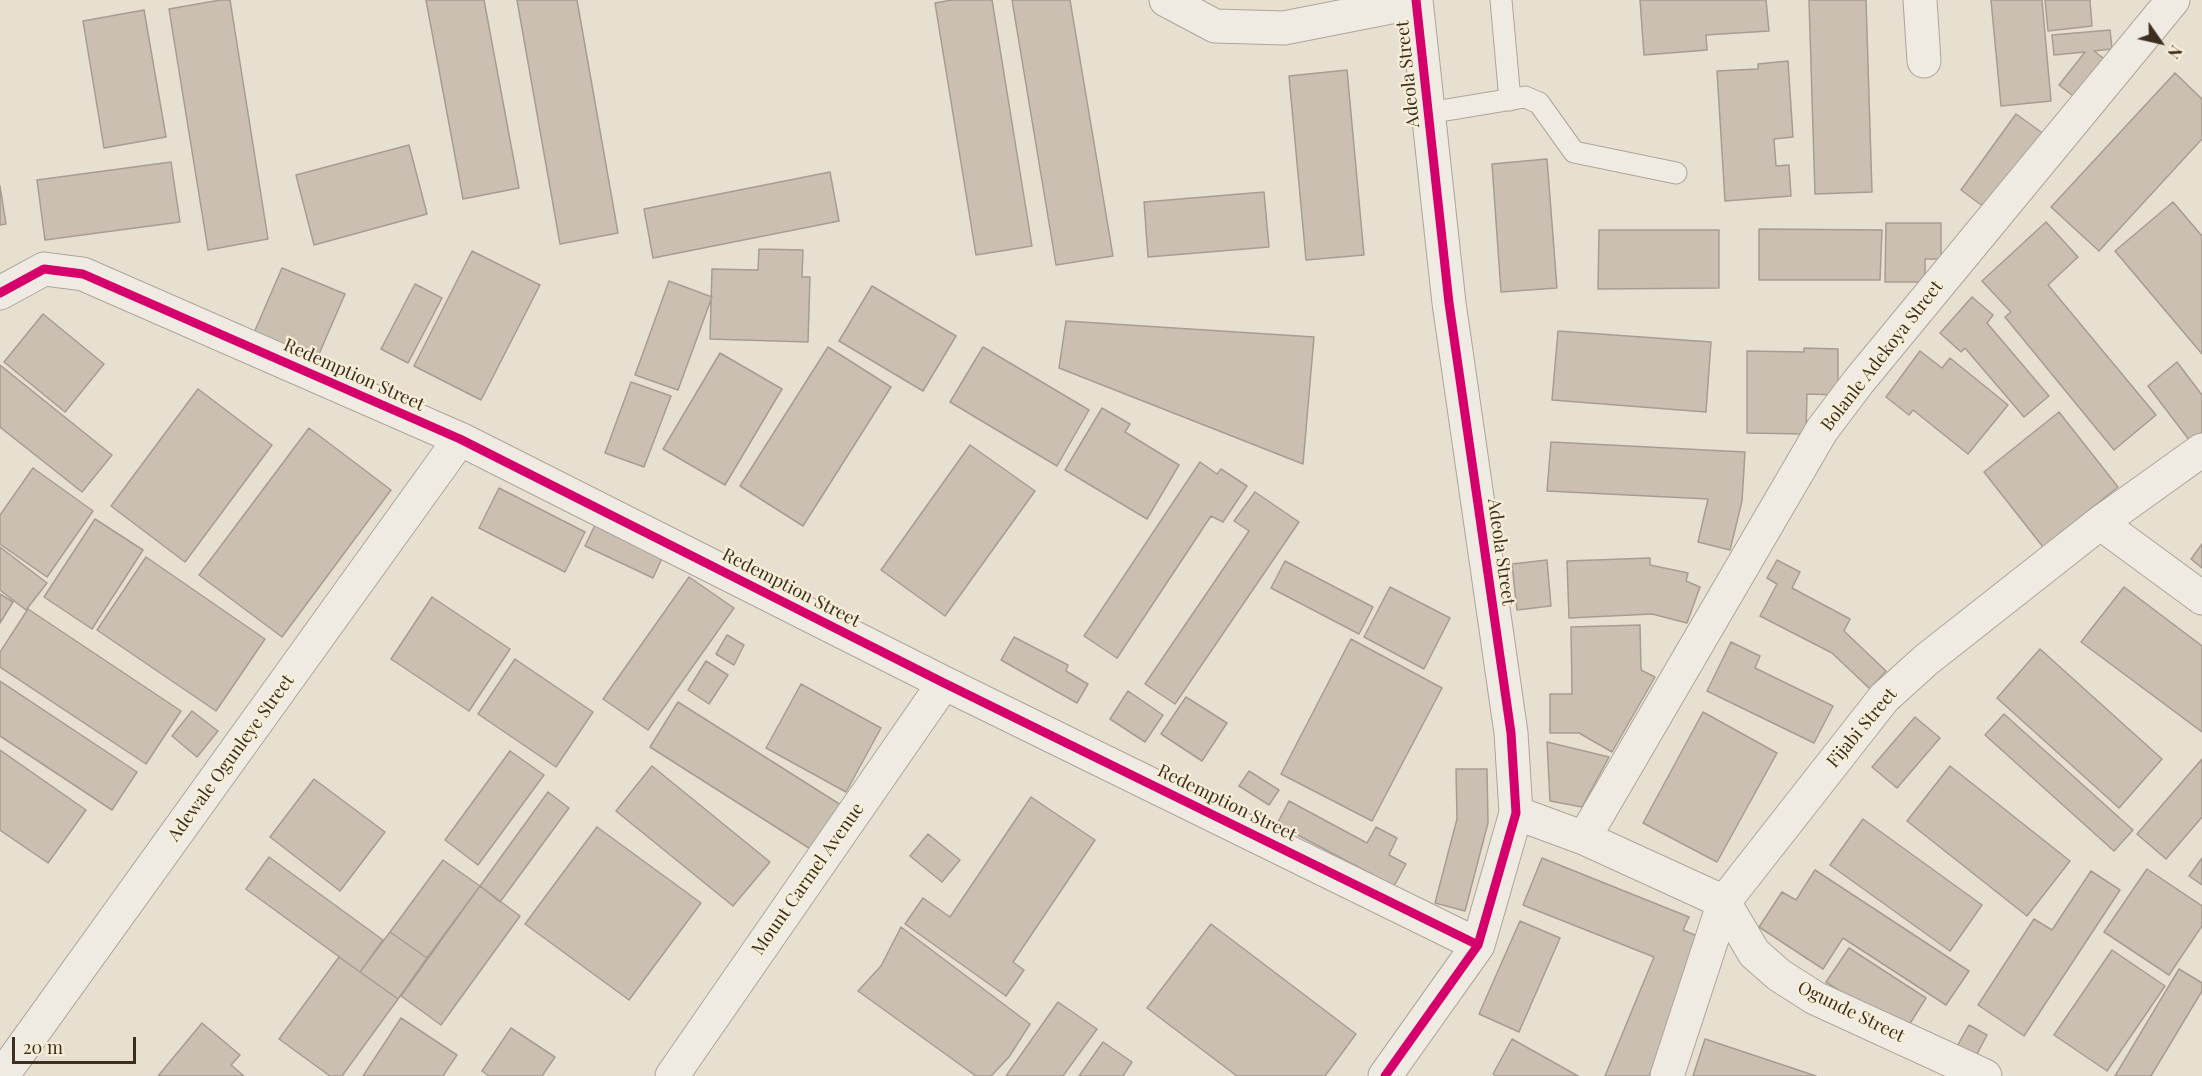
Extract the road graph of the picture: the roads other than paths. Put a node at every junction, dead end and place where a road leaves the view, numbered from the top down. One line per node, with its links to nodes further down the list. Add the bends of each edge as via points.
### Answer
1 (1166, 0): 5 (street, via 1215,26 1284,28)
2 (1501, 0): 7 (lane)
3 (1920, 0): 6 (street)
4 (2173, 0): 17 (street, Bolanle Adekoya Street, via 1822,430)
5 (1416, 1): 8 (street, Adeola Street)
6 (1924, 61)
7 (1510, 100): 8 (lane); 9 (lane, via 1525,97 1539,103 1574,152)
8 (1428, 113): 16 (street, Adeola Street, via 1449,303 1510,733)
9 (1676, 173)
10 (0, 293): 11 (street, Redemption Street, via 44,269 83,274)
11 (460, 439): 15 (street, Redemption Street); 20 (street, Adewale Ogunleye Street)
12 (2202, 450): 13 (street, Fijabi Street)
13 (2100, 523): 14 (street); 18 (street, Fijabi Street, via 1926,660 1884,698)
14 (2202, 598)
15 (944, 683): 19 (street, Redemption Street); 21 (street, Mount Carmel Avenue)
16 (1516, 813): 17 (street); 19 (street, Adeola Street)
17 (1584, 838): 18 (street)
18 (1724, 902): 23 (street, Fijabi Street); 24 (street, Ogunde Street, via 1754,953 1779,975 1815,998)
19 (1478, 945): 22 (street, Adeola Street)
20 (3, 1076)
21 (672, 1076)
22 (1385, 1076)
23 (1667, 1076)
24 (1985, 1076)

